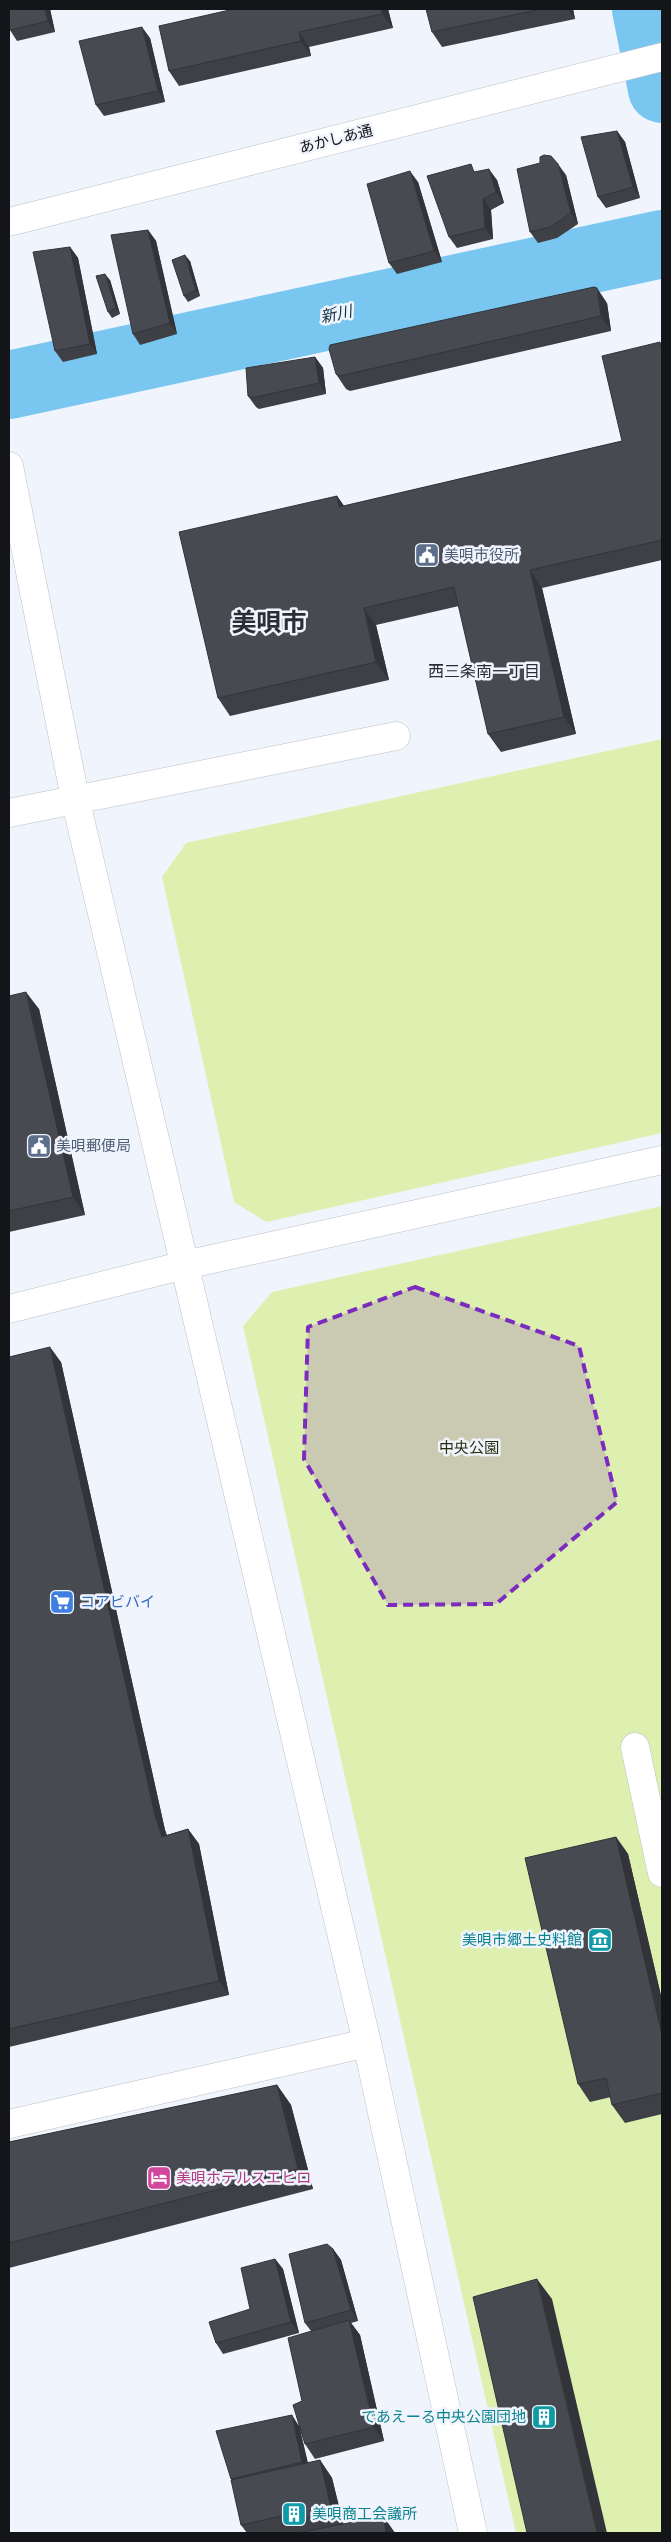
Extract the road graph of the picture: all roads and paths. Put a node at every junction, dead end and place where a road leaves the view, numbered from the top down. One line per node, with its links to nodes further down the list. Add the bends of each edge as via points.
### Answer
1 (662, 57): 2 (street, あかしあ通)
2 (9, 222)
3 (9, 466): 5 (street)
4 (396, 736): 5 (street)
5 (74, 798): 6 (street); 8 (street)
6 (9, 813)
7 (662, 1160): 8 (street)
8 (185, 1265): 9 (street); 12 (street)
9 (9, 1309)
10 (635, 1747): 11 (street)
11 (662, 1873)
12 (367, 2043): 13 (street); 14 (street)
13 (9, 2124)
14 (473, 2533)

